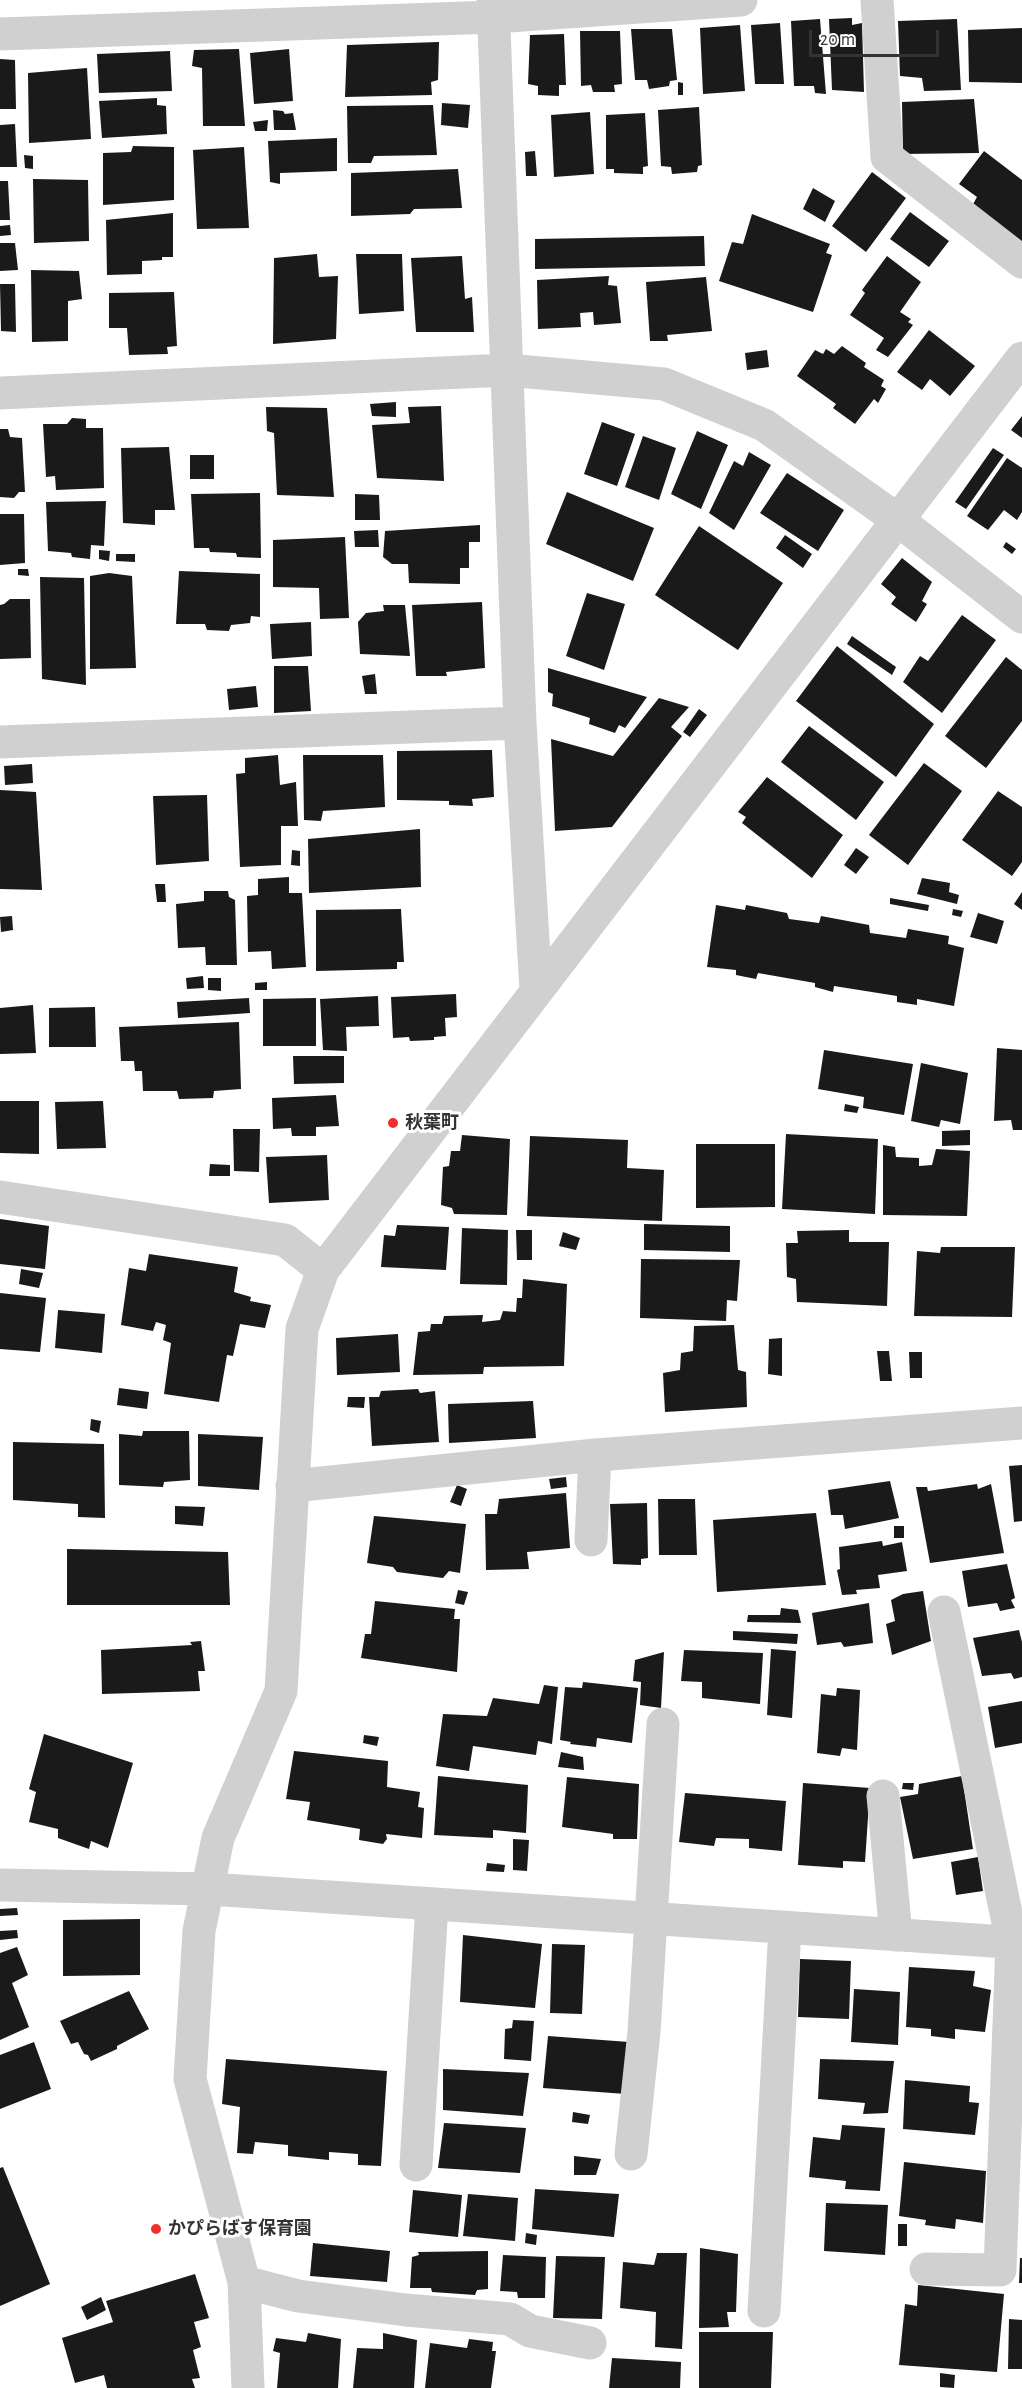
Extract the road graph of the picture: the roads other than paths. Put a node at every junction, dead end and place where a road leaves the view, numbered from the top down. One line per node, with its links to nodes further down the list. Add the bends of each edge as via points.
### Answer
1 (741, 0): 3 (street)
2 (878, 0): 6 (street, via 887,157)
3 (493, 8): 4 (street); 8 (street)
4 (199, 13): 5 (street)
5 (0, 34)
6 (1022, 262)
7 (1022, 358): 10 (street)
8 (507, 370): 9 (street); 10 (street, via 664,384 764,426); 12 (street)
9 (0, 393)
10 (898, 520): 11 (street); 14 (street)
11 (1022, 617)
12 (520, 723): 13 (street); 14 (street)
13 (0, 742)
14 (536, 990): 16 (street)
15 (0, 1197): 16 (street, via 285,1240)
16 (323, 1270): 19 (street, via 302,1329)
17 (1022, 1423): 18 (street)
18 (595, 1456): 19 (street); 20 (street)
19 (292, 1486): 25 (street, via 281,1691 218,1838)
20 (591, 1540)
21 (944, 1612): 30 (street)
22 (663, 1724): 27 (street)
23 (883, 1796): 29 (street)
24 (0, 1885): 25 (street)
25 (209, 1888): 26 (street); 34 (street, via 199,1931 190,2079)
26 (432, 1904): 27 (street); 32 (street)
27 (651, 1918): 28 (street); 31 (street)
28 (785, 1928): 29 (street); 35 (street)
29 (896, 1935): 30 (street)
30 (1017, 1942): 33 (street, via 1000,2270)
31 (631, 2154)
32 (416, 2165)
33 (926, 2269)
34 (244, 2282): 36 (street, via 298,2296 510,2319 530,2331); 37 (street)
35 (764, 2311)
36 (590, 2343)
37 (248, 2388)

